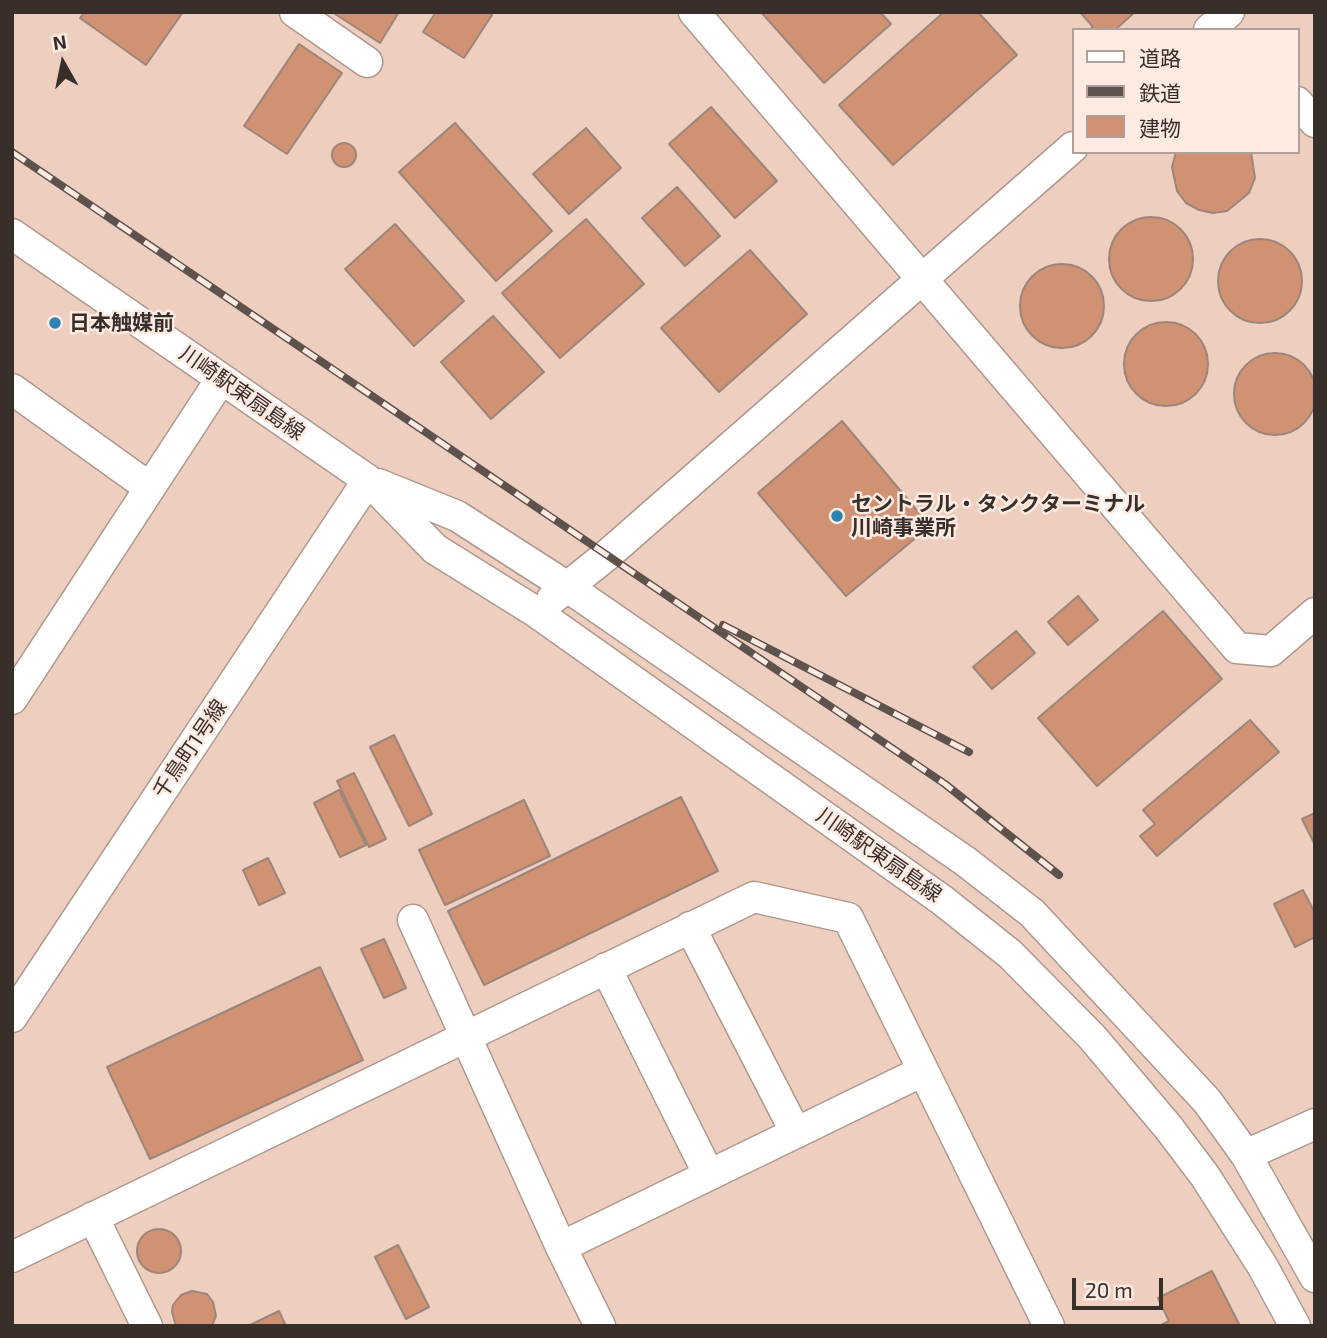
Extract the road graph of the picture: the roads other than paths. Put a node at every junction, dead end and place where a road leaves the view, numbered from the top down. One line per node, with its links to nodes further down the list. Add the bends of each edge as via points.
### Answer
1 (295, 12): 3 (street)
2 (694, 12): 8 (street)
3 (367, 62)
4 (1299, 104): 5 (street)
5 (1315, 122)
6 (1072, 148): 8 (street)
7 (12, 234): 9 (street, 川崎駅東扇島線)
8 (921, 279): 13 (street); 15 (street, via 1237,648 1271,651)
9 (221, 379): 11 (street, 川崎駅東扇島線); 12 (street)
10 (12, 389): 12 (street)
11 (368, 480): 13 (street, 川崎駅東扇島線, via 457,516); 14 (street, 川崎駅東扇島線, via 435,549); 20 (street, 千鳥町1号線)
12 (150, 488): 16 (street)
13 (566, 586): 14 (street); 25 (street, 川崎駅東扇島線, via 965,861 1032,914 1207,1101)
14 (536, 612): 34 (street, 川崎駅東扇島線, via 942,900 1010,954 1092,1037 1168,1126 1263,1266)
15 (1315, 613)
16 (12, 699)
17 (413, 920): 21 (street)
18 (690, 928): 19 (street); 22 (street, via 754,897 848,918); 24 (street)
19 (606, 968): 21 (street); 26 (street)
20 (12, 1017)
21 (464, 1036): 27 (street); 28 (street)
22 (923, 1072): 24 (street); 33 (street)
23 (1315, 1124): 25 (street)
24 (796, 1133): 26 (street)
25 (1246, 1155): 30 (street, 川崎駅東扇島線)
26 (709, 1175): 28 (street)
27 (93, 1217): 29 (street); 31 (street)
28 (561, 1247): 32 (street)
29 (12, 1257)
30 (1315, 1277)
31 (147, 1326)
32 (600, 1326)
33 (1049, 1326)
34 (1295, 1326)

